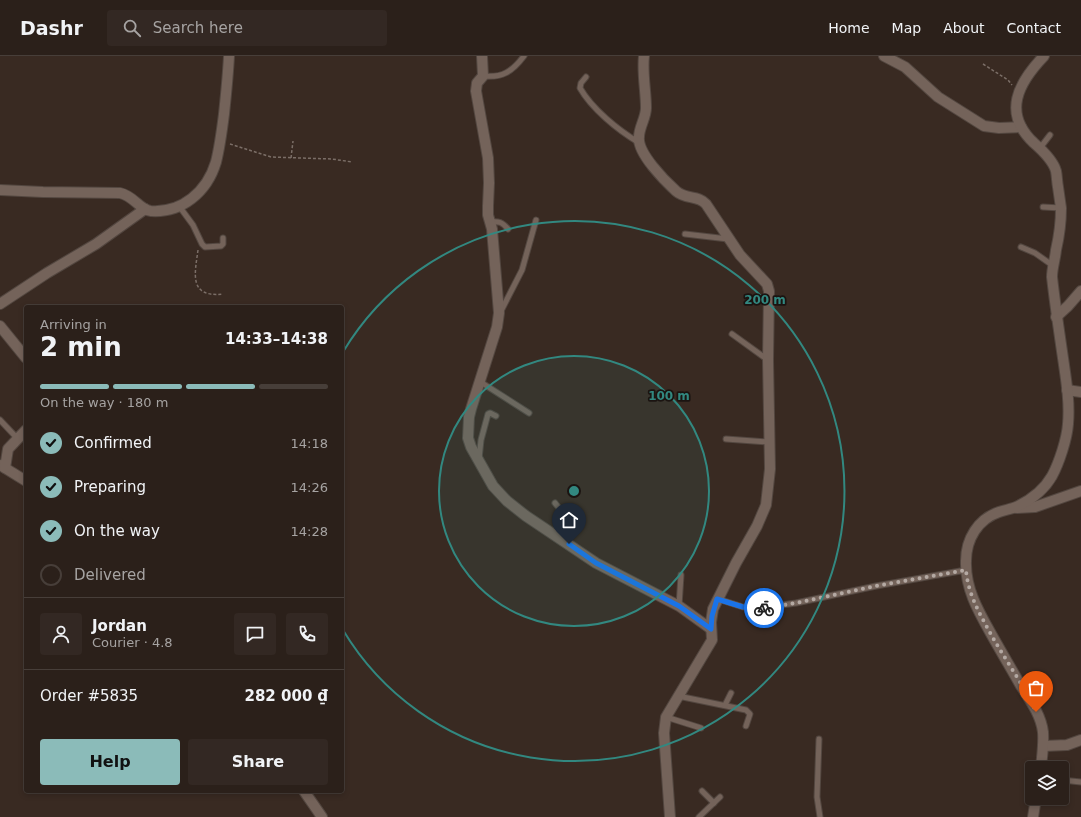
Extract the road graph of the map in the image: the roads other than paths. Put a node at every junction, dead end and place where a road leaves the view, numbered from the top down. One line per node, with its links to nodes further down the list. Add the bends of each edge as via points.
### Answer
1 (229, 56): 14 (street, via 221,141 216,164 198,194)
2 (482, 56): 7 (street)
3 (524, 56): 7 (lane, via 507,73 493,77)
4 (644, 56): 11 (street, via 646,108)
5 (884, 56): 9 (street, via 905,67 938,97 984,126)
6 (1044, 56): 9 (street, via 1020,86 1016,112)
7 (483, 76): 19 (street, via 476,88 488,158)
8 (586, 77): 11 (lane, via 580,88 589,101 619,130)
9 (1021, 127): 12 (street)
10 (1050, 135): 12 (lane)
11 (638, 142): 23 (street, via 650,163 677,192 704,201)
12 (1040, 148): 16 (street, via 1056,171)
13 (0, 190): 17 (street, via 120,192 130,196)
14 (179, 206): 17 (street, via 167,210); 22 (lane, via 191,221 205,247 221,246)
15 (1043, 207): 16 (lane)
16 (1061, 208): 25 (street)
17 (145, 209): 27 (street, via 96,244)
18 (536, 220): 28 (lane, via 522,270)
19 (490, 222): 20 (lane, via 499,221); 28 (street)
20 (508, 229)
21 (685, 234): 23 (lane)
22 (223, 238)
23 (729, 239): 33 (street, via 769,288)
24 (1021, 248): 25 (lane, via 1035,253)
25 (1052, 265): 29 (street)
26 (1081, 291): 29 (street)
27 (0, 304)
28 (499, 314): 34 (street)
29 (1056, 317): 35 (street)
30 (0, 326): 32 (street)
31 (732, 334): 33 (lane)
32 (24, 356)
33 (768, 360): 43 (street)
34 (479, 381): 37 (lane); 44 (street, via 471,409 468,438)
35 (1067, 390): 36 (street); 49 (street, via 1068,424 1052,476 1032,498)
36 (1081, 392)
37 (530, 413)
38 (496, 416): 44 (lane, via 488,414 481,440)
39 (0, 420): 41 (lane)
40 (24, 432): 41 (street)
41 (17, 438): 45 (street, via 8,449)
42 (726, 439): 43 (lane)
43 (769, 442): 53 (street, via 766,504 757,526)
44 (479, 462): 50 (street, via 493,486 506,501)
45 (2, 466): 46 (street)
46 (24, 480)
47 (1081, 491): 49 (street, via 1035,507)
48 (555, 503): 50 (lane, via 563,513)
49 (1015, 507): 51 (street, via 985,519 974,531 968,542)
50 (556, 536): 54 (street, via 596,563)
51 (966, 570): 53 (lane, via 761,608 743,607); 64 (street, via 972,598 980,616 1040,721)
52 (681, 575): 54 (lane)
53 (717, 599): 55 (street)
54 (679, 606): 55 (street)
55 (711, 629): 57 (street, via 712,640)
56 (732, 693): 58 (lane)
57 (678, 696): 58 (lane); 59 (street)
58 (725, 705): 60 (lane, via 748,712 750,714)
59 (666, 717): 61 (lane); 74 (street, via 664,733)
60 (746, 726)
61 (701, 728)
62 (819, 739): 76 (lane, via 817,797)
63 (1081, 740): 64 (street, via 1067,745)
64 (1044, 746): 65 (street)
65 (1041, 761)
66 (1069, 781): 67 (lane)
67 (1081, 782)
68 (702, 790): 71 (lane)
69 (305, 793): 73 (street)
70 (720, 797): 71 (lane)
71 (714, 803): 75 (lane)
72 (1035, 805): 77 (street)
73 (322, 817)
74 (670, 817)
75 (699, 817)
76 (820, 817)
77 (1033, 817)

